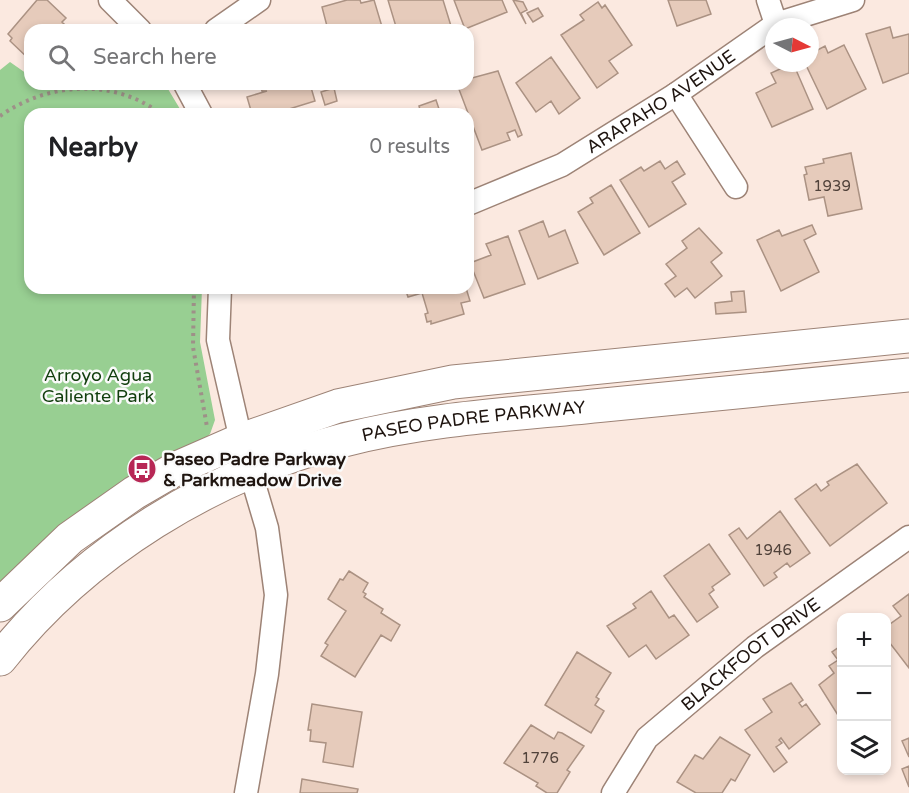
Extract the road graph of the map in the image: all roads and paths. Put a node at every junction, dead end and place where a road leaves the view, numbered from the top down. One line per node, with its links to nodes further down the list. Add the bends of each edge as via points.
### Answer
1 (110, 0): 7 (street)
2 (259, 0): 8 (street)
3 (768, 0): 5 (street)
4 (853, 0): 6 (street, ARAPAHO AVENUE)
5 (774, 18)
6 (795, 18)
7 (134, 24)
8 (225, 24)
9 (765, 32): 13 (street, ARAPAHO AVENUE)
10 (75, 90): 16 (path, via 28,100)
11 (103, 90): 14 (path, via 135,98)
12 (188, 90): 15 (street)
13 (676, 94): 17 (street); 18 (street, ARAPAHO AVENUE, via 562,165)
14 (151, 108)
15 (198, 108)
16 (0, 116)
17 (736, 187)
18 (474, 202)
19 (220, 294): 22 (street, via 218,340)
20 (909, 336): 22 (main road, PASEO PADRE PARKWAY, via 453,382 338,406)
21 (909, 375): 23 (main road, PASEO PADRE PARKWAY, via 445,421 344,440)
22 (241, 440): 23 (street); 25 (main road, PASEO PADRE PARKWAY, via 177,468 102,515 70,538)
23 (251, 472): 26 (main road, PASEO PADRE PARKWAY, via 130,536 72,582); 27 (street, via 267,528 276,595)
24 (909, 537): 28 (street, BLACKFOOT DRIVE, via 756,647 647,738)
25 (0, 605)
26 (0, 659)
27 (246, 793)
28 (613, 793)

